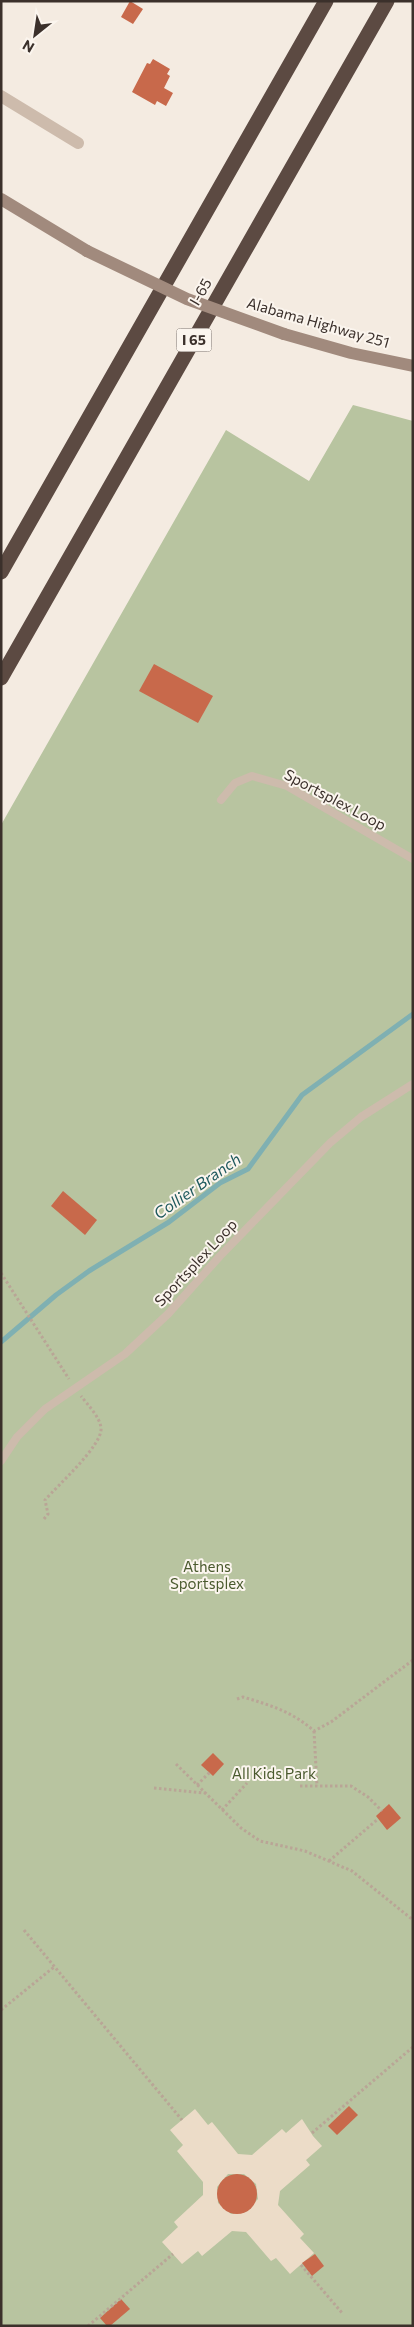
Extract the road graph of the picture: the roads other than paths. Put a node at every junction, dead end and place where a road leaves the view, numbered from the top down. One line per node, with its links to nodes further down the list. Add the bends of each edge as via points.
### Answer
1 (326, 1): 7 (highway)
2 (387, 1): 8 (highway, I-65 / I 65)
3 (1, 96): 4 (street)
4 (78, 142)
5 (1, 199): 6 (main road, Alabama Highway 251, bridge, via 88,251 187,298 284,334)
6 (413, 366)
7 (1, 572)
8 (1, 678)
9 (221, 800): 10 (lane, Sportsplex Loop, via 235,783 252,776 287,786)
10 (413, 858)
11 (413, 1084): 12 (lane, Sportsplex Loop, via 361,1117 330,1142 168,1314 125,1354 45,1408 17,1437)
12 (1, 1462)

